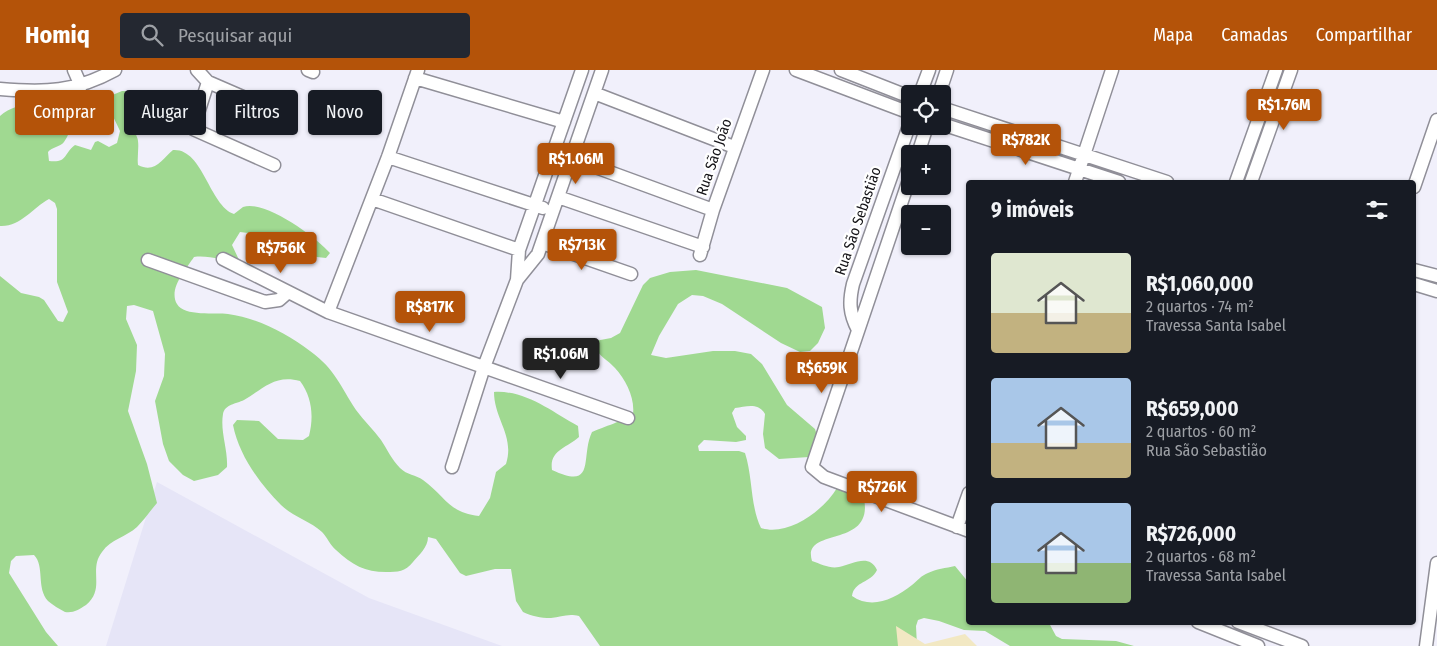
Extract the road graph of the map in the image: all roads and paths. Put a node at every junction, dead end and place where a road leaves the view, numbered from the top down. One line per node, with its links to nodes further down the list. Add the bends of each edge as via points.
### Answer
1 (74, 70): 18 (street)
2 (115, 70): 18 (street)
3 (197, 70): 15 (street)
4 (582, 70): 26 (street)
5 (602, 70): 21 (street)
6 (763, 70): 29 (street, Rua São João)
7 (796, 70): 23 (street)
8 (841, 70): 22 (street)
9 (929, 70): 16 (street)
10 (947, 70): 17 (street)
11 (1112, 70): 30 (street)
12 (1276, 70): 38 (street)
13 (1291, 70): 39 (street)
14 (417, 74): 26 (street); 31 (street)
15 (208, 82): 20 (street); 33 (street, via 194,130)
16 (923, 85)
17 (942, 85)
18 (81, 86): 19 (street, via 58,91)
19 (0, 89)
20 (227, 90)
21 (594, 93): 29 (street); 32 (street)
22 (901, 93)
23 (901, 110)
24 (951, 111): 30 (street)
25 (1437, 120): 40 (street)
26 (564, 122): 44 (street)
27 (951, 127): 34 (street)
28 (906, 135): 59 (street, Rua São Sebastião, via 853,284 850,315)
29 (734, 147): 45 (street, Rua São João)
30 (1084, 155): 34 (street); 37 (street)
31 (388, 157): 43 (street); 44 (street)
32 (571, 158): 42 (street); 45 (street)
33 (274, 165)
34 (1080, 169): 35 (street); 36 (street)
35 (1076, 180)
36 (1113, 180)
37 (1161, 180)
38 (1237, 180)
39 (1252, 180)
40 (1416, 181)
41 (904, 195): 59 (street)
42 (558, 197): 45 (street, Rua São João, via 702,251); 46 (street)
43 (372, 199): 48 (street); 58 (street)
44 (535, 205): 46 (street); 48 (street)
45 (713, 210)
46 (553, 211): 47 (street)
47 (542, 243): 52 (street); 54 (street, via 538,254)
48 (519, 250): 54 (street)
49 (148, 260): 57 (street, via 265,302 279,300)
50 (223, 260): 57 (street)
51 (1416, 271): 53 (street)
52 (631, 274)
53 (1437, 276)
54 (516, 280): 60 (street)
55 (1416, 285): 56 (street)
56 (1437, 291)
57 (287, 293): 58 (street)
58 (328, 312): 60 (street)
59 (858, 330): 64 (street, via 812,467 824,477)
60 (484, 367): 61 (street); 62 (street)
61 (628, 418)
62 (452, 467)
63 (966, 511): 64 (street)
64 (963, 529)
65 (1437, 563): 70 (street)
66 (1205, 625): 68 (street)
67 (1258, 626): 68 (street); 69 (street)
68 (1255, 645)
69 (1302, 646)
70 (1426, 646)

